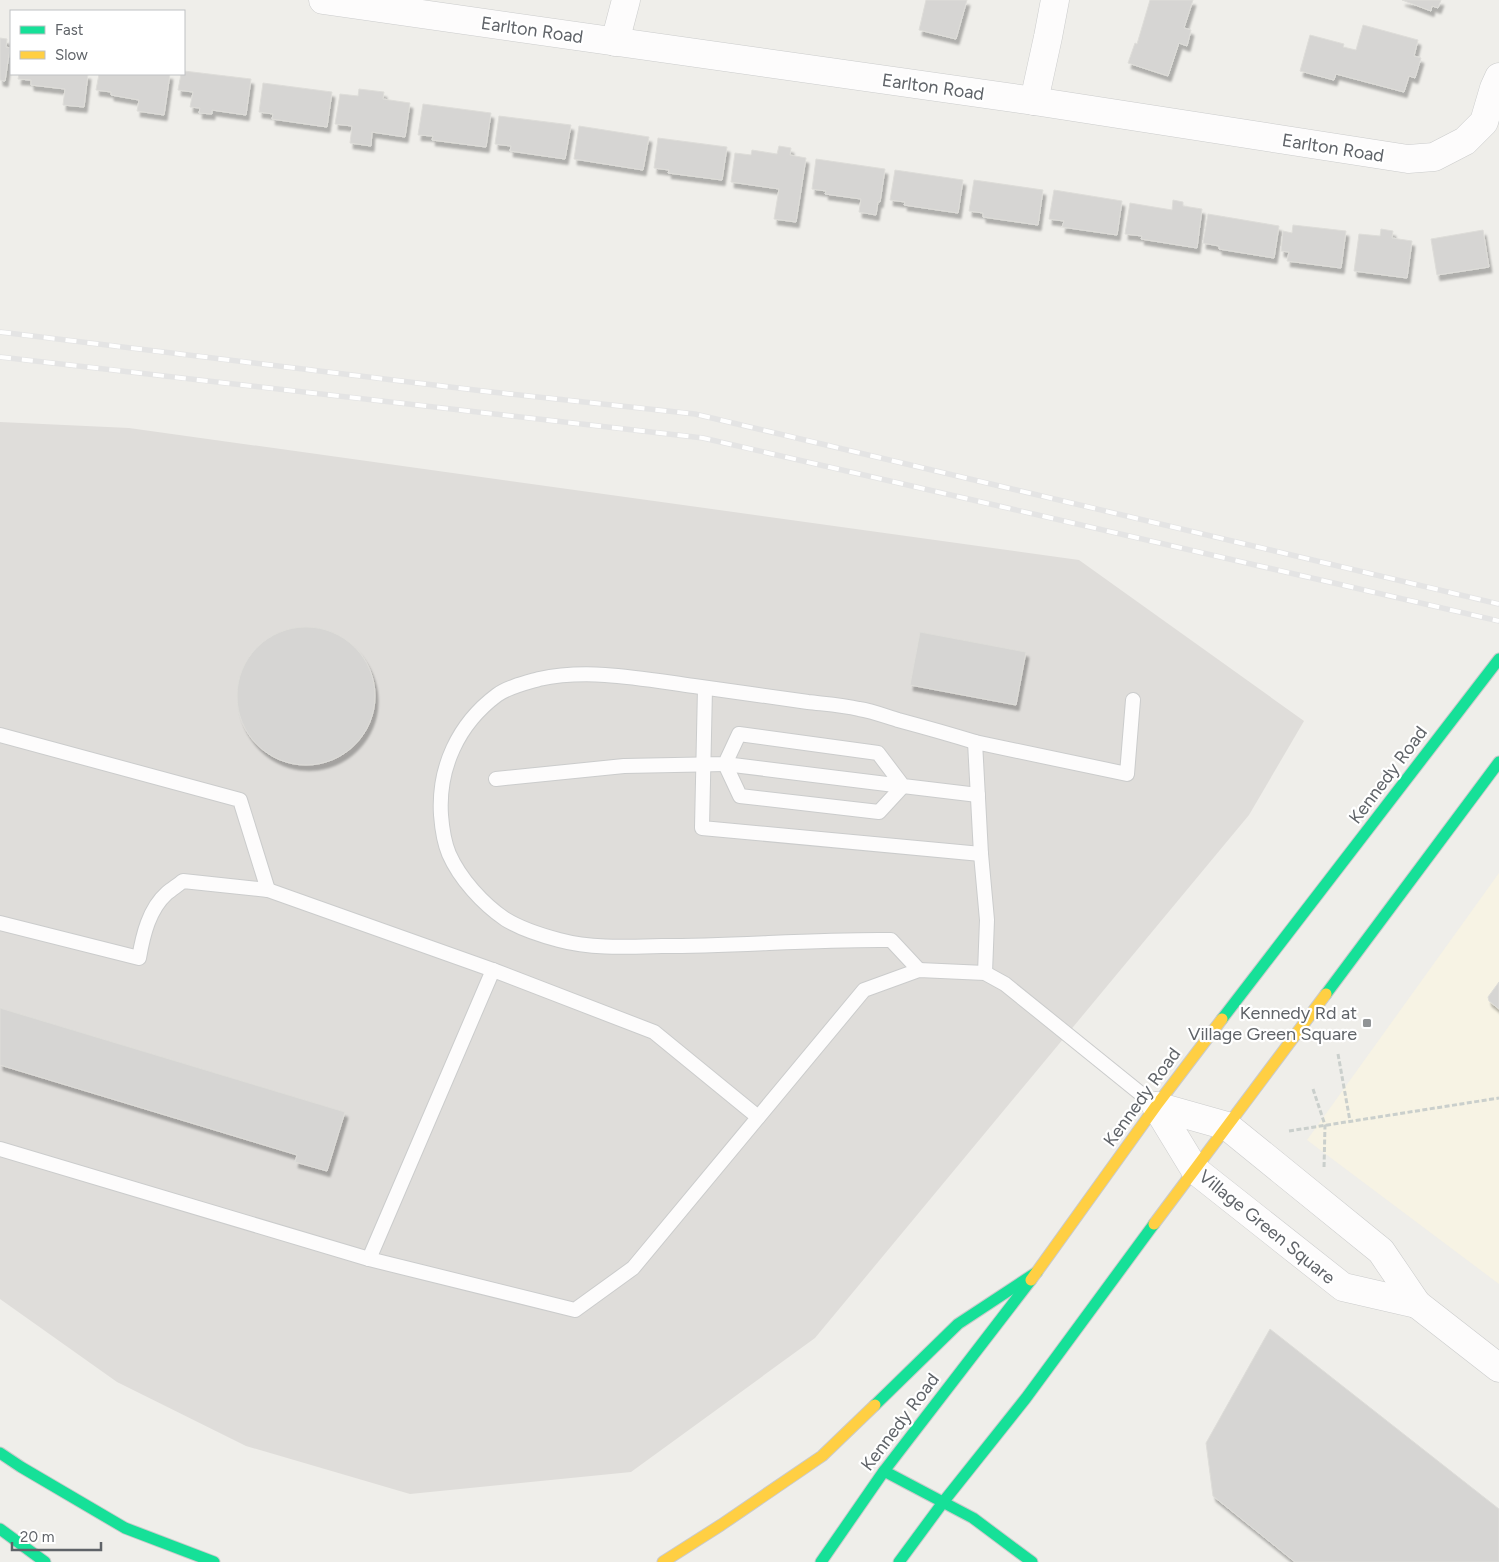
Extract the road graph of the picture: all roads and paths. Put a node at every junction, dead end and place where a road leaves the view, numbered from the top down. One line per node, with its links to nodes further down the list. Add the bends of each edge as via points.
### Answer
1 (323, 0): 4 (street, Earlton Road)
2 (626, 0): 4 (street)
3 (1055, 0): 6 (street)
4 (615, 42): 6 (street, Earlton Road)
5 (1499, 77): 6 (street, Earlton Road, via 1484,122 1465,141 1434,157 1408,159)
6 (1034, 101)
7 (1499, 659): 27 (main road, Kennedy Road)
8 (704, 688): 11 (lane, via 859,709); 14 (lane); 22 (lane, via 618,676 569,676 542,679 498,694 468,722 456,740 443,775 440,792 443,834 449,855 461,874 504,918 561,941 610,947 892,940)
9 (1133, 700): 11 (lane, via 1127,774)
10 (0, 735): 19 (lane, via 240,800)
11 (975, 742): 17 (lane)
12 (1499, 762): 31 (main road)
13 (725, 764): 14 (lane); 16 (lane); 16 (lane, via 740,796 879,812); 16 (lane, via 739,734 878,753)
14 (704, 765): 15 (lane, via 624,766); 18 (lane, via 702,828)
15 (496, 779)
16 (902, 786): 17 (lane)
17 (978, 795): 18 (lane)
18 (981, 854): 23 (lane, via 987,920)
19 (268, 890): 20 (lane, via 183,881 166,894 150,916 139,958); 21 (lane)
20 (0, 923)
21 (493, 970): 28 (lane, via 654,1032); 36 (lane)
22 (919, 970): 23 (lane); 28 (lane, via 864,990)
23 (985, 973): 27 (lane, via 1005,984)
24 (1338, 1054): 29 (path)
25 (1313, 1089): 30 (path)
26 (1499, 1098): 29 (path)
27 (1156, 1106): 31 (street, Village Green Square); 34 (street, Village Green Square); 37 (main road, Kennedy Road)
28 (758, 1117): 36 (lane, via 634,1268 575,1310)
29 (1350, 1121): 30 (path)
30 (1325, 1125): 32 (path); 35 (path)
31 (1227, 1126): 34 (main road); 38 (street, Village Green Square, via 1382,1252)
32 (1289, 1131)
33 (0, 1149): 36 (lane)
34 (1195, 1170): 38 (street, Village Green Square, via 1343,1287); 42 (main road, via 1026,1398)
35 (1324, 1176)
36 (369, 1259)
37 (1037, 1272): 41 (main road, Kennedy Road); 46 (main road, via 958,1324 822,1456)
38 (1417, 1304): 39 (street, Village Green Square)
39 (1499, 1368)
40 (0, 1453): 45 (main road, via 125,1528)
41 (884, 1471): 42 (main road); 47 (main road, Kennedy Road)
42 (944, 1501): 48 (main road); 49 (main road, via 974,1518)
43 (0, 1529): 44 (main road)
44 (46, 1562)
45 (214, 1562)
46 (662, 1562)
47 (821, 1562)
48 (899, 1562)
49 (1032, 1562)

